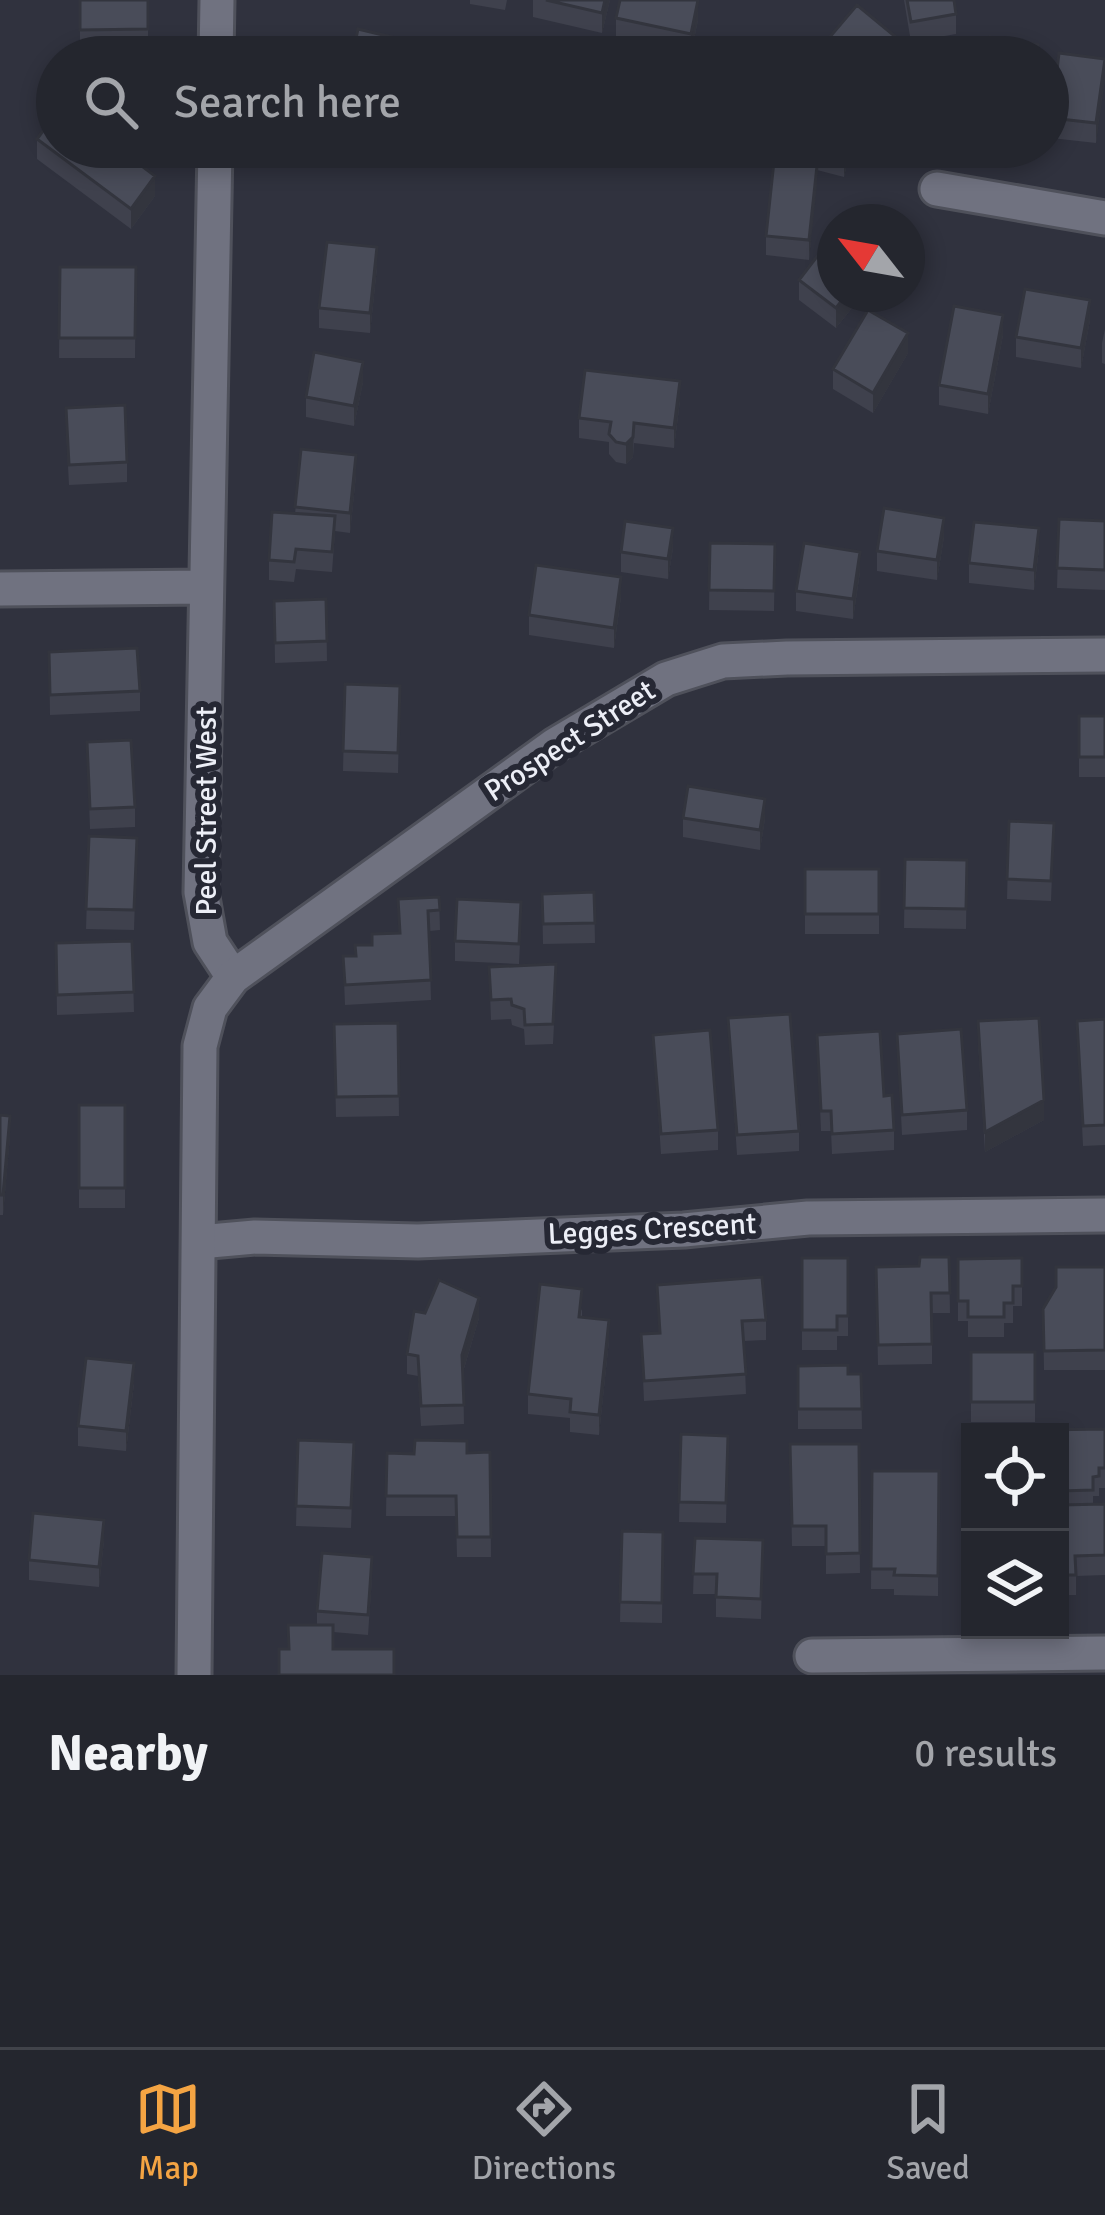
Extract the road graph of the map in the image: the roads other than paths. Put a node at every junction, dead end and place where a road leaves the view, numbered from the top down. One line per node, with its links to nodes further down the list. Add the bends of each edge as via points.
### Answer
1 (218, 0): 2 (street)
2 (217, 36)
3 (214, 168): 6 (street, Peel Street West)
4 (937, 189): 5 (street)
5 (1105, 218)
6 (206, 587): 7 (street); 9 (street, Peel Street West, via 201,892 210,942)
7 (0, 589)
8 (1105, 656): 9 (street, Prospect Street, via 787,658 723,662 666,679 555,745)
9 (233, 977): 11 (street, via 210,1008 200,1046)
10 (1105, 1215): 11 (street, Legges Crescent)
11 (199, 1242): 14 (street)
12 (1105, 1653): 13 (street)
13 (812, 1656)
14 (194, 1675)

